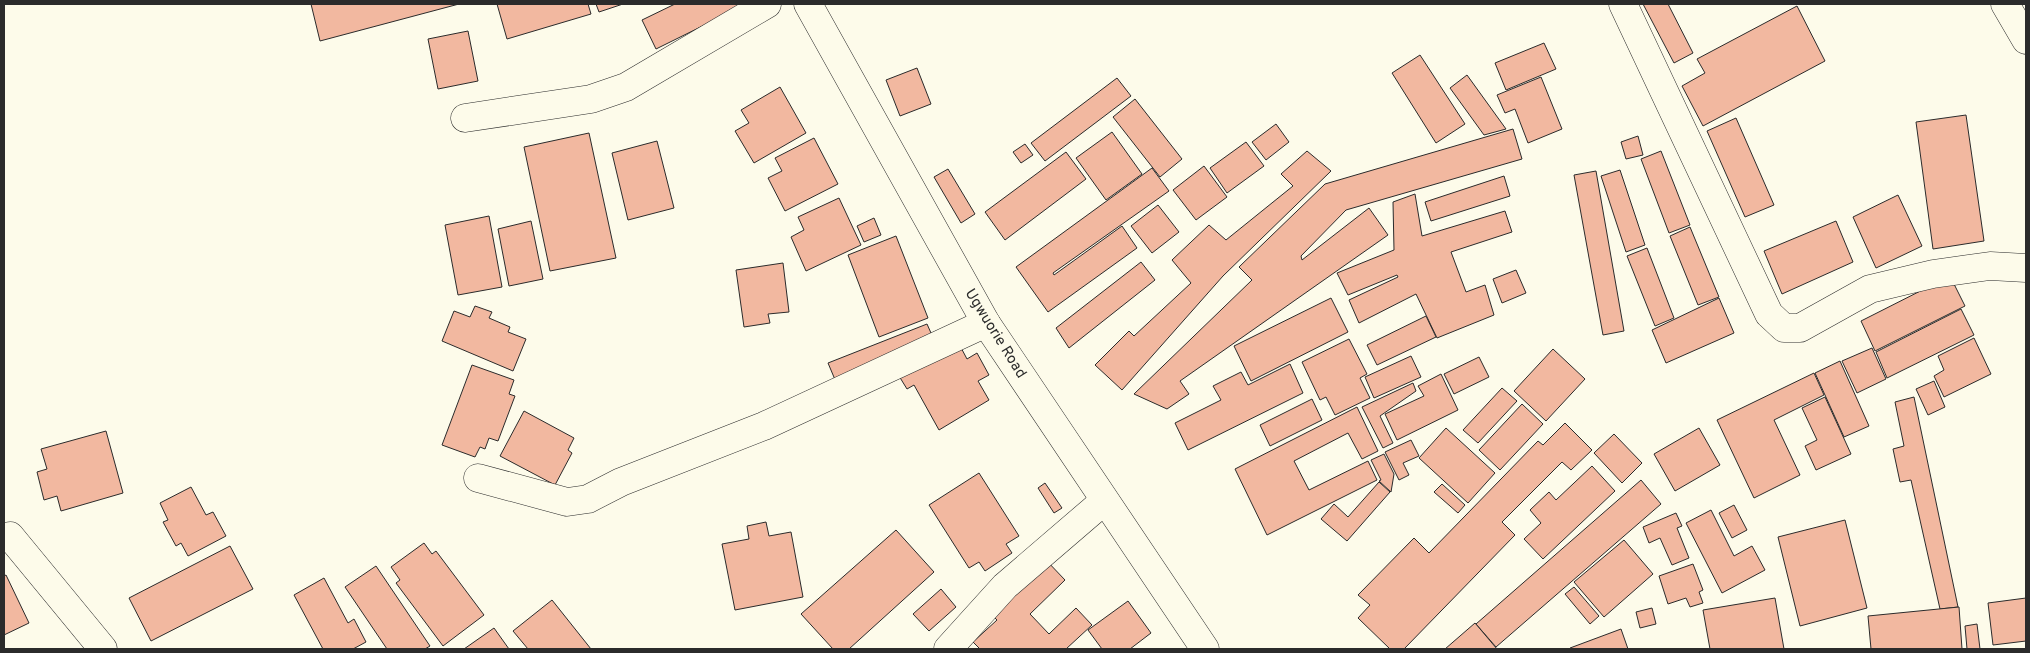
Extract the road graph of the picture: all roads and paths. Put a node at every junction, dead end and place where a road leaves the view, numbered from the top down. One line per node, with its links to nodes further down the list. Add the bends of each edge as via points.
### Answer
1 (767, 4): 6 (street, via 626,87 591,99)
2 (808, 4): 8 (street, Ugwuorie Road)
3 (1623, 4): 7 (street, via 1769,314 1784,328 1800,328 1870,289 1934,274 1990,266)
4 (2005, 4): 5 (street)
5 (2026, 40)
6 (464, 118)
7 (2026, 268)
8 (986, 323): 9 (street, via 764,426 621,482 588,499 567,502); 10 (street, Ugwuorie Road)
9 (478, 478)
10 (1104, 501): 13 (street, via 1004,586); 14 (street, Ugwuorie Road)
11 (4, 537): 12 (street, via 10,536)
12 (103, 649)
13 (948, 649)
14 (1205, 649)

